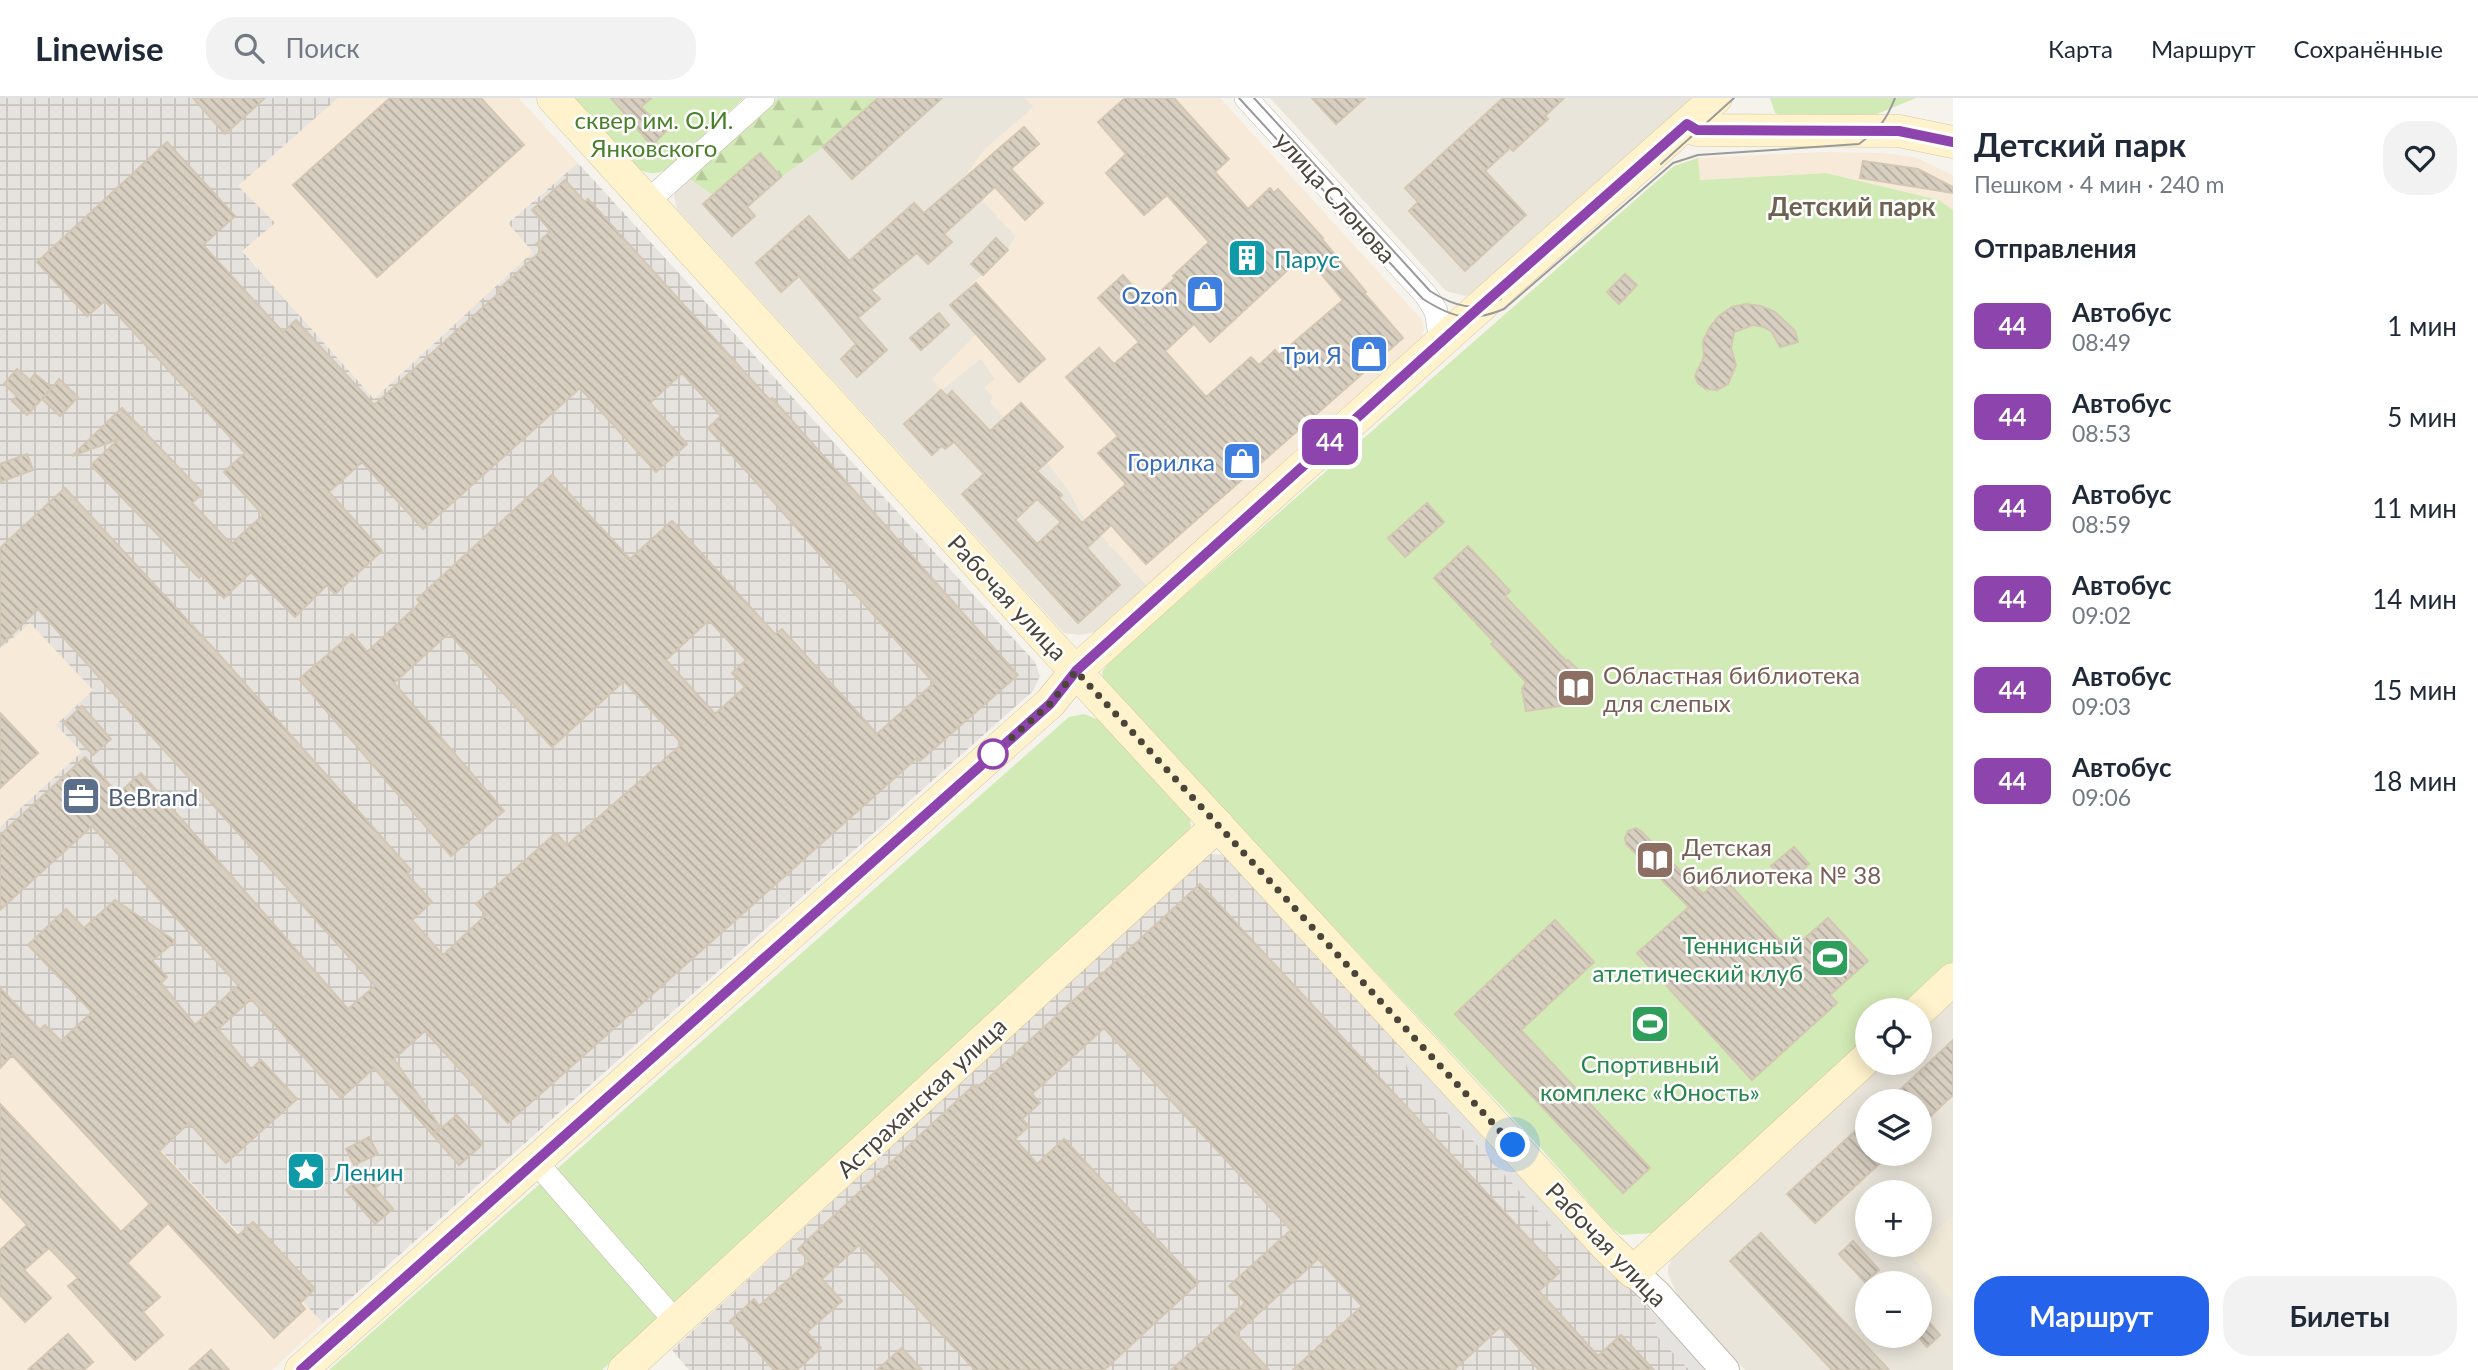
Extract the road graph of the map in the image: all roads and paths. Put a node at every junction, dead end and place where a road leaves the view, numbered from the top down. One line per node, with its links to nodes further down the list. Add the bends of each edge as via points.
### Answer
1 (553, 98): 7 (main road, Рабочая улица)
2 (763, 98): 7 (street)
3 (1246, 98): 8 (street, улица Слонова)
4 (1716, 98): 5 (main road)
5 (1687, 124): 6 (main road, via 1697,130 1899,131); 9 (main road)
6 (1953, 142)
7 (648, 201): 11 (main road, Рабочая улица)
8 (1426, 295): 9 (street, улица Слонова); 10 (street, улица Слонова, via 1436,311)
9 (1472, 314): 10 (main road)
10 (1441, 342): 11 (main road)
11 (1076, 671): 12 (main road, Рабочая улица); 16 (main road, via 1050,704)
12 (1218, 825): 17 (main road, Рабочая улица); 18 (main road, Астраханская улица)
13 (1953, 979): 14 (main road)
14 (1932, 999)
15 (1855, 1069): 17 (main road)
16 (535, 1161): 18 (street); 19 (main road)
17 (1633, 1272): 21 (street, Рабочая улица)
18 (676, 1322): 20 (main road, Астраханская улица)
19 (301, 1370)
20 (624, 1370)
21 (1725, 1370)

